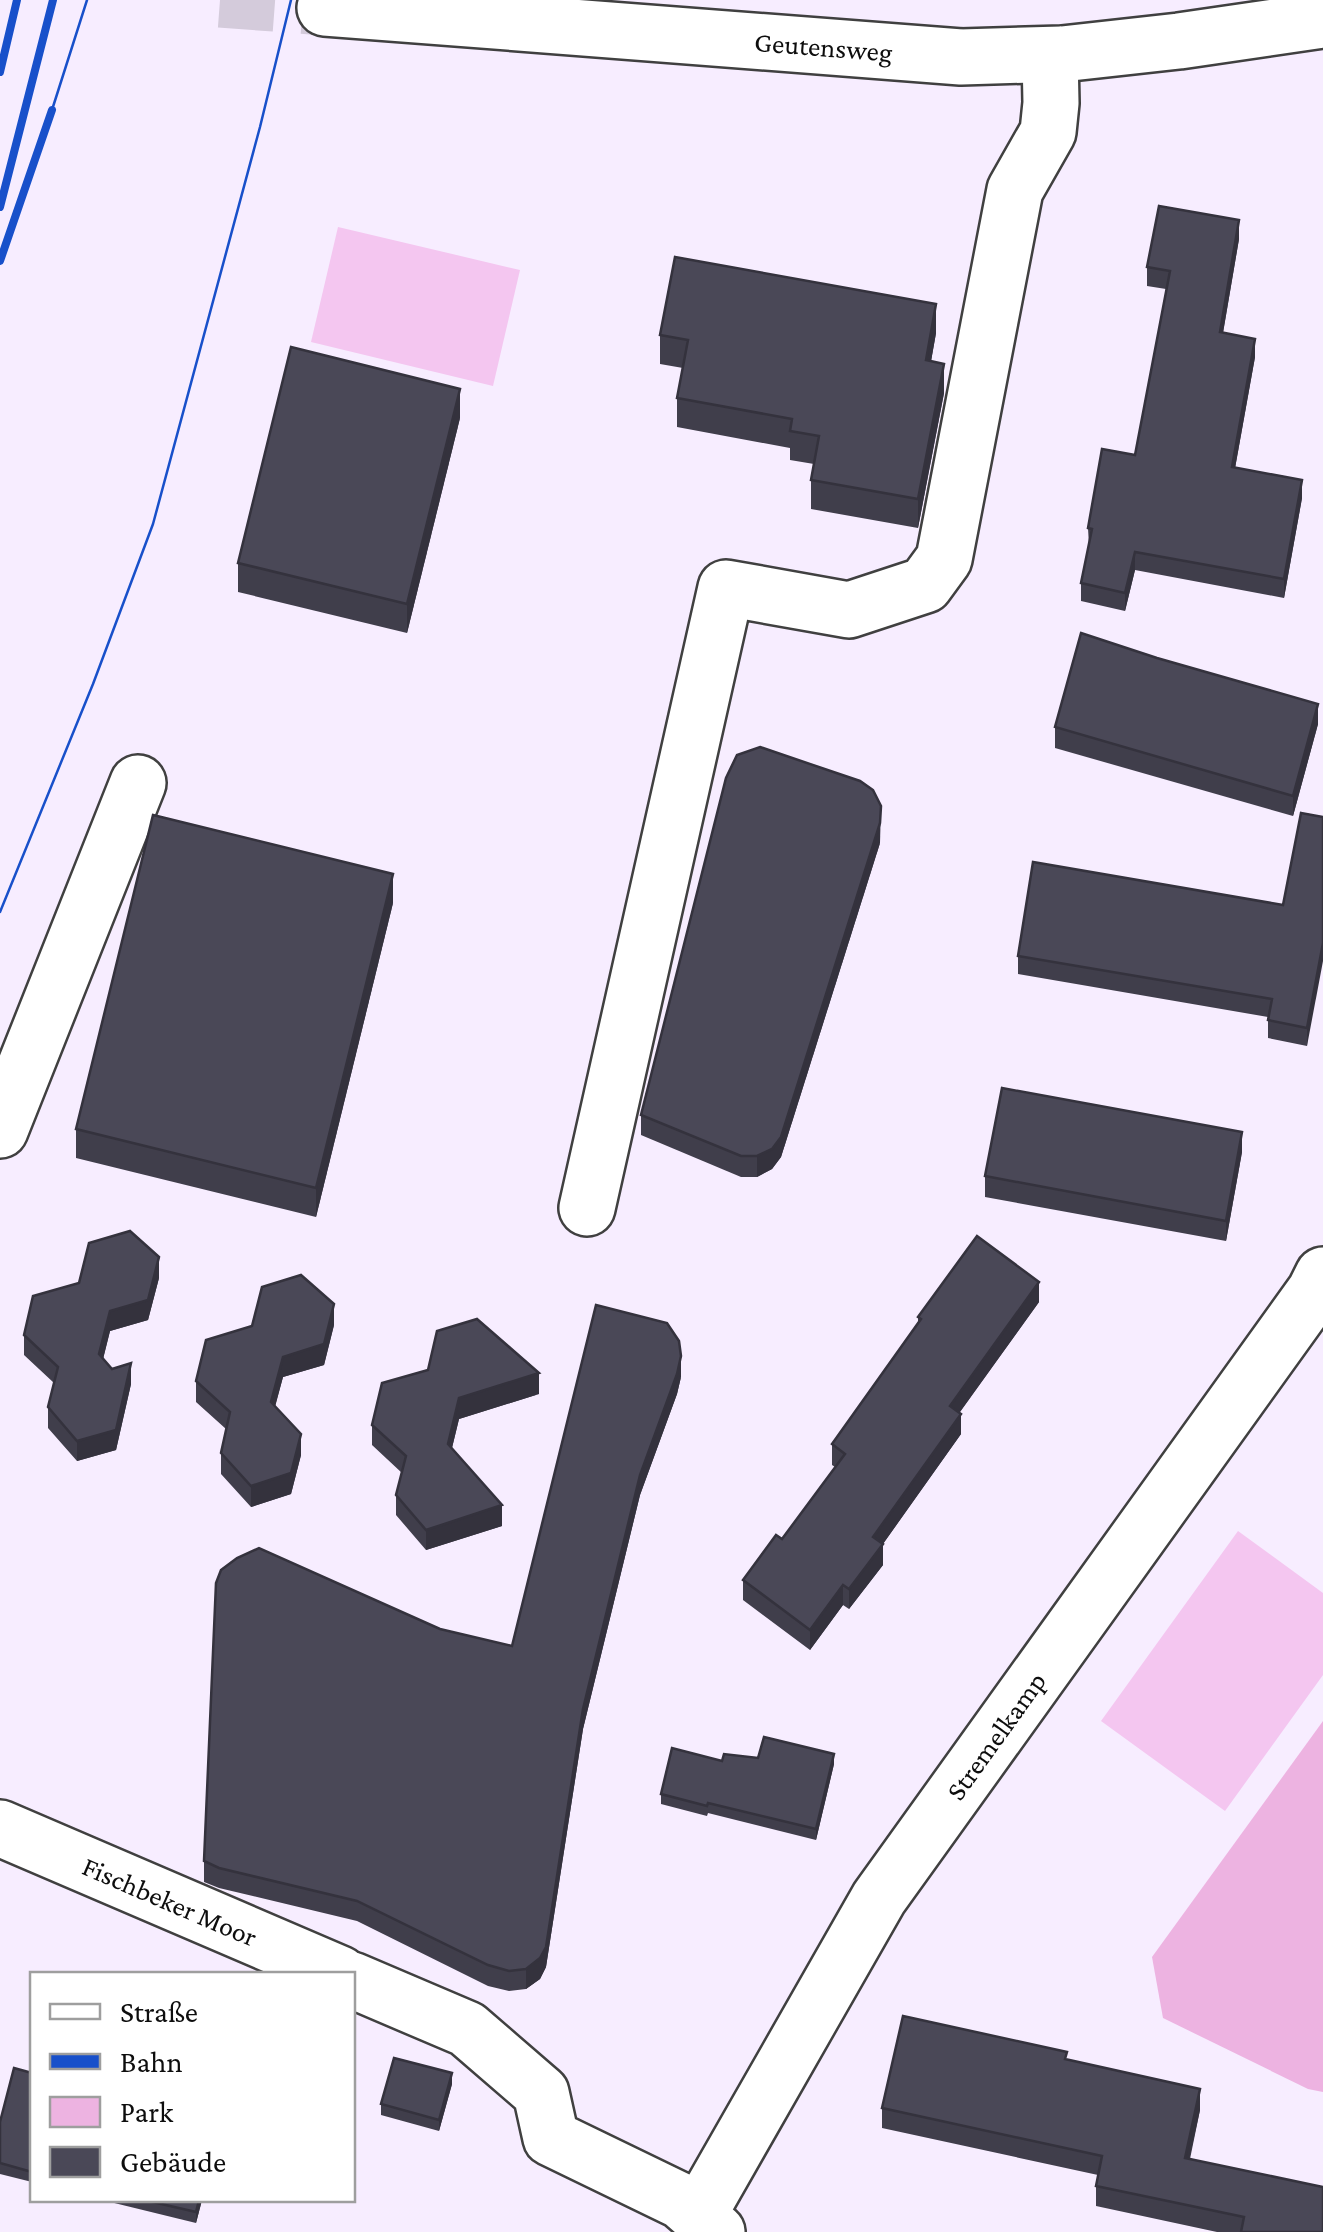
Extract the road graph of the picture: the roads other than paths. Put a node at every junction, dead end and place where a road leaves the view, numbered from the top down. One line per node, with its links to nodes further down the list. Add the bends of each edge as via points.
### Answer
1 (325, 8): 3 (street, Geutensweg, via 961,57)
2 (1317, 26): 3 (street, Geutensweg)
3 (1050, 54): 6 (street, via 1048,132 1015,190 944,559 925,585 850,610 726,588)
4 (138, 782): 5 (street)
5 (0, 1130)
6 (587, 1208)
7 (1323, 1274): 11 (street, Stremelkamp, via 879,1898)
8 (0, 1828): 9 (street, Fischbeker Moor)
9 (335, 1972)
10 (355, 1981): 11 (street, via 467,2029 541,2094 551,2138 681,2201)
11 (708, 2224)

